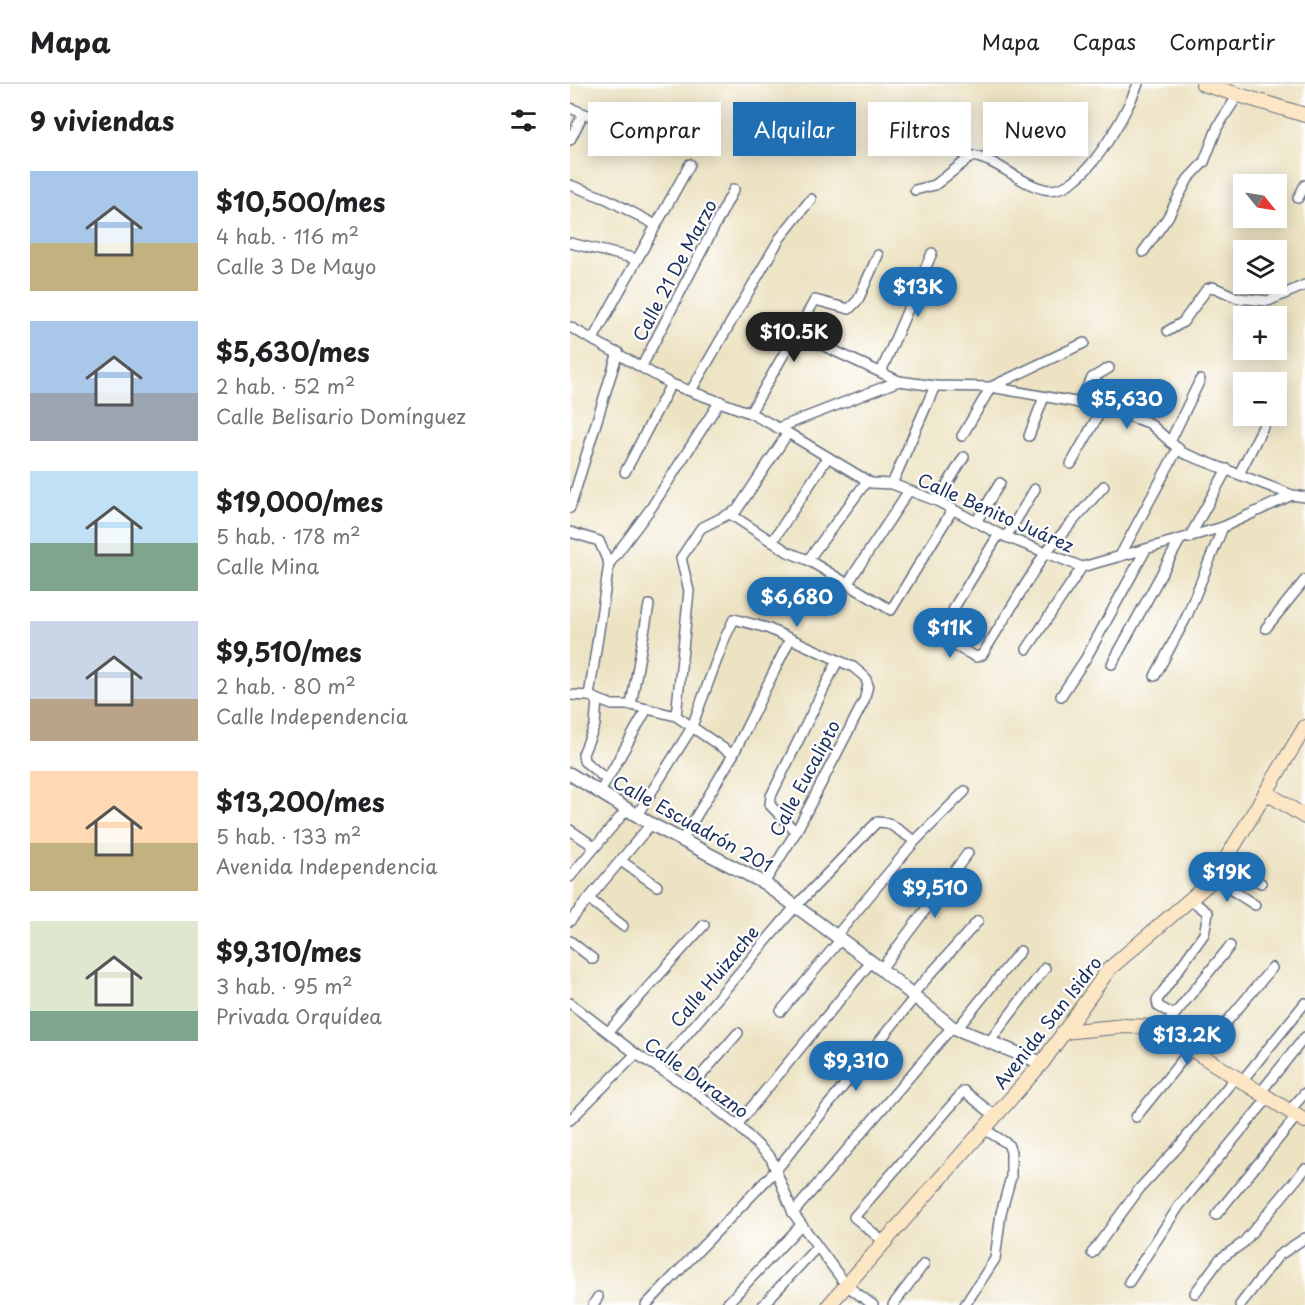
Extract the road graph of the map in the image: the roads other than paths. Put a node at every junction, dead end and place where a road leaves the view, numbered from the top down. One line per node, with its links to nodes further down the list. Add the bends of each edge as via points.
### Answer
1 (1138, 84): 13 (street, via 1128,110 1091,167 1057,189 1044,189 984,158 972,156 935,185)
2 (1203, 84): 3 (main road)
3 (1238, 95): 6 (main road); 18 (street, via 1218,126 1204,162 1188,179)
4 (570, 108): 5 (street)
5 (583, 114): 7 (street); 8 (street)
6 (1305, 115)
7 (588, 116)
8 (570, 140)
9 (690, 164): 16 (street)
10 (570, 185): 16 (street)
11 (1305, 185): 14 (street)
12 (734, 189): 29 (street, Calle 21 De Marzo)
13 (915, 190)
14 (1298, 198)
15 (811, 200): 37 (street, via 780,238)
16 (656, 225): 21 (street)
17 (570, 243): 21 (street)
18 (1143, 252)
19 (932, 253): 31 (street)
20 (878, 255): 25 (street, via 858,300 849,309 814,300)
21 (637, 260): 26 (street)
22 (1305, 285): 24 (street, via 1268,301 1238,298 1207,288 1183,322)
23 (570, 327): 26 (street, Calle Benito Juárez)
24 (1168, 331)
25 (796, 333): 31 (street); 42 (street)
26 (593, 339): 28 (street, Calle Benito Juárez)
27 (1084, 343): 36 (street)
28 (618, 352): 29 (street, Calle Benito Juárez); 64 (street)
29 (642, 366): 34 (street, Calle Benito Juárez)
30 (1109, 368): 40 (street, via 1092,378)
31 (880, 372): 33 (street)
32 (1200, 380): 48 (street)
33 (899, 381): 35 (street); 44 (street)
34 (671, 384): 37 (street, Calle Benito Juárez); 53 (street)
35 (935, 386): 36 (street); 57 (street)
36 (991, 387): 38 (street); 46 (street)
37 (692, 389): 39 (street, Calle Benito Juárez)
38 (1044, 397): 40 (street); 47 (street)
39 (720, 401): 42 (street, Calle Benito Juárez); 77 (street, via 651,508)
40 (1078, 403): 41 (street)
41 (1103, 407): 48 (street, via 1149,423); 51 (street)
42 (750, 413): 44 (street, Calle Benito Juárez)
43 (1263, 426): 54 (street)
44 (778, 428): 45 (street, Calle Benito Juárez)
45 (788, 433): 49 (street, Calle Benito Juárez); 66 (street, via 737,510)
46 (962, 436)
47 (1029, 436)
48 (1174, 445): 52 (street, via 1183,453); 75 (street)
49 (828, 457): 55 (street, Calle Benito Juárez); 72 (street)
50 (964, 457): 63 (street)
51 (1071, 464)
52 (1227, 469): 54 (street); 71 (street)
53 (626, 472)
54 (1239, 474): 61 (street)
55 (867, 481): 57 (street, Calle Benito Juárez); 76 (street)
56 (1000, 483): 67 (street)
57 (892, 484): 60 (street, Calle Benito Juárez)
58 (1104, 486): 74 (street)
59 (1035, 489): 70 (street)
60 (908, 492): 63 (street, Calle Benito Juárez); 80 (street)
61 (1293, 495): 62 (street); 68 (street, Calle Benito Juárez)
62 (1305, 497)
63 (937, 501): 65 (street, Calle Benito Juárez)
64 (570, 508)
65 (953, 509): 67 (street, Calle Benito Juárez); 80 (street, via 894,608 887,610)
66 (730, 514): 72 (street); 93 (street, via 702,528 681,558 689,591)
67 (976, 522): 70 (street, Calle Benito Juárez)
68 (1223, 527): 71 (street, Calle Benito Juárez); 87 (street, via 1187,616)
69 (570, 532): 77 (street, via 598,541)
70 (1002, 536): 74 (street, Calle Benito Juárez); 74 (street, via 956,606 944,632 948,642 976,657 982,655)
71 (1184, 539): 73 (street, Calle Benito Juárez); 86 (street)
72 (772, 542): 76 (street)
73 (1145, 551): 75 (street, Calle Benito Juárez); 89 (street)
74 (1045, 553): 78 (street, Calle Benito Juárez)
75 (1120, 556): 78 (street, Calle Benito Juárez)
76 (808, 560): 80 (street)
77 (609, 564): 90 (street)
78 (1082, 567): 84 (street)
79 (1305, 580): 82 (street)
80 (848, 584)
81 (649, 605): 91 (street)
82 (1266, 628)
83 (790, 639): 85 (street); 95 (street, via 734,619); 96 (street)
84 (1027, 649)
85 (838, 660): 106 (street, via 771,796 770,805); 106 (street, Calle Eucalipto, via 865,677 868,685 864,702)
86 (1112, 664)
87 (1155, 676)
88 (570, 695): 90 (street)
89 (1061, 696)
90 (593, 698): 91 (street, via 612,705); 98 (street, via 595,725 583,754 585,761)
91 (631, 705): 92 (street)
92 (647, 709): 93 (street); 98 (street)
93 (676, 716): 95 (street)
94 (1305, 727): 101 (main road, Avenida San Isidro)
95 (691, 729): 96 (street); 103 (street)
96 (733, 755): 107 (street)
97 (571, 777): 100 (street, Calle Escuadrón 201)
98 (606, 779): 100 (street)
99 (965, 791): 108 (street)
100 (600, 792): 103 (street, Calle Escuadrón 201)
101 (1267, 793): 102 (main road); 111 (main road, Avenida San Isidro)
102 (1303, 811)
103 (632, 812): 104 (street, Calle Escuadrón 201); 109 (street)
104 (651, 824): 107 (street, Calle Escuadrón 201); 112 (street)
105 (570, 830): 109 (street)
106 (796, 832): 115 (street, Calle Eucalipto)
107 (682, 840): 115 (street, Calle Escuadrón 201)
108 (915, 841): 121 (street, Calle Huizache, via 888,822 878,822); 126 (street)
109 (595, 847): 113 (street)
110 (968, 853): 131 (street)
111 (1225, 860): 114 (main road, Avenida San Isidro); 116 (street)
112 (621, 861): 117 (street); 118 (street)
113 (570, 877)
114 (1214, 879): 119 (main road, Avenida San Isidro); 120 (street)
115 (764, 883): 121 (street, Calle Escuadrón 201)
116 (1261, 883)
117 (657, 886)
118 (589, 899): 122 (street); 125 (street)
119 (1190, 899): 138 (street, via 1208,913 1204,934 1157,1000 1158,1006); 143 (main road, Avenida San Isidro, via 1109,969)
120 (1255, 905)
121 (795, 907): 126 (street, Calle Escuadrón 201); 149 (street, Calle Huizache)
122 (570, 921)
123 (978, 921): 134 (street)
124 (704, 925): 141 (street)
125 (623, 926)
126 (838, 937): 131 (street, Calle Escuadrón 201); 137 (street)
127 (570, 941): 130 (street)
128 (1230, 946): 138 (street)
129 (1020, 951): 139 (street)
130 (593, 959)
131 (876, 966): 134 (street, Calle Escuadrón 201); 158 (street)
132 (1045, 968): 145 (street)
133 (1272, 968): 146 (street)
134 (913, 997): 139 (street, Calle Escuadrón 201); 160 (street)
135 (570, 1003): 141 (street, Calle Durazno)
136 (1305, 1003): 150 (street)
137 (781, 1011)
138 (1174, 1015): 140 (street)
139 (955, 1028): 145 (street, Calle Escuadrón 201); 162 (street)
140 (1162, 1030): 143 (main road, via 1147,1025); 146 (main road)
141 (608, 1032): 147 (street, Calle Durazno)
142 (738, 1032): 151 (street)
143 (1063, 1032): 148 (main road, Avenida San Isidro)
144 (1305, 1037): 153 (street)
145 (990, 1041): 148 (street, Calle Escuadrón 201)
146 (1195, 1052): 150 (main road); 156 (street)
147 (636, 1054): 149 (street, Calle Durazno); 157 (street)
148 (1042, 1063): 154 (main road, Avenida San Isidro)
149 (659, 1067): 151 (street, Calle Durazno)
150 (1238, 1080): 153 (main road); 168 (street, via 1140,1188)
151 (690, 1088): 158 (street, Calle Durazno)
152 (1305, 1093): 155 (street)
153 (1264, 1096): 155 (main road); 170 (street, via 1179,1206)
154 (995, 1116): 159 (main road, Avenida San Isidro); 166 (street, via 964,1091 854,1217)
155 (1297, 1116): 163 (street)
156 (1136, 1117)
157 (570, 1119)
158 (737, 1125): 160 (street, Calle Durazno)
159 (984, 1129): 166 (main road, Avenida San Isidro); 179 (street, via 1008,1144 1011,1177 995,1259)
160 (777, 1169): 162 (street, Calle Durazno); 173 (street)
161 (1305, 1169): 172 (street, via 1243,1243 1220,1259)
162 (792, 1214): 164 (street, Calle Durazno)
163 (1216, 1215)
164 (801, 1225): 167 (street, Calle Durazno); 174 (street)
165 (1305, 1238): 180 (street, via 1278,1256)
166 (883, 1241): 171 (main road, Avenida San Isidro)
167 (817, 1247): 171 (street, Calle Durazno); 175 (street)
168 (1092, 1253)
169 (924, 1264): 178 (street)
170 (1129, 1282)
171 (846, 1285): 176 (main road, Avenida San Isidro); 177 (street, Calle Durazno)
172 (1195, 1293)
173 (648, 1305)
174 (726, 1305)
175 (763, 1305)
176 (829, 1305)
177 (873, 1305)
178 (893, 1305)
179 (966, 1305)
180 (1240, 1305)

